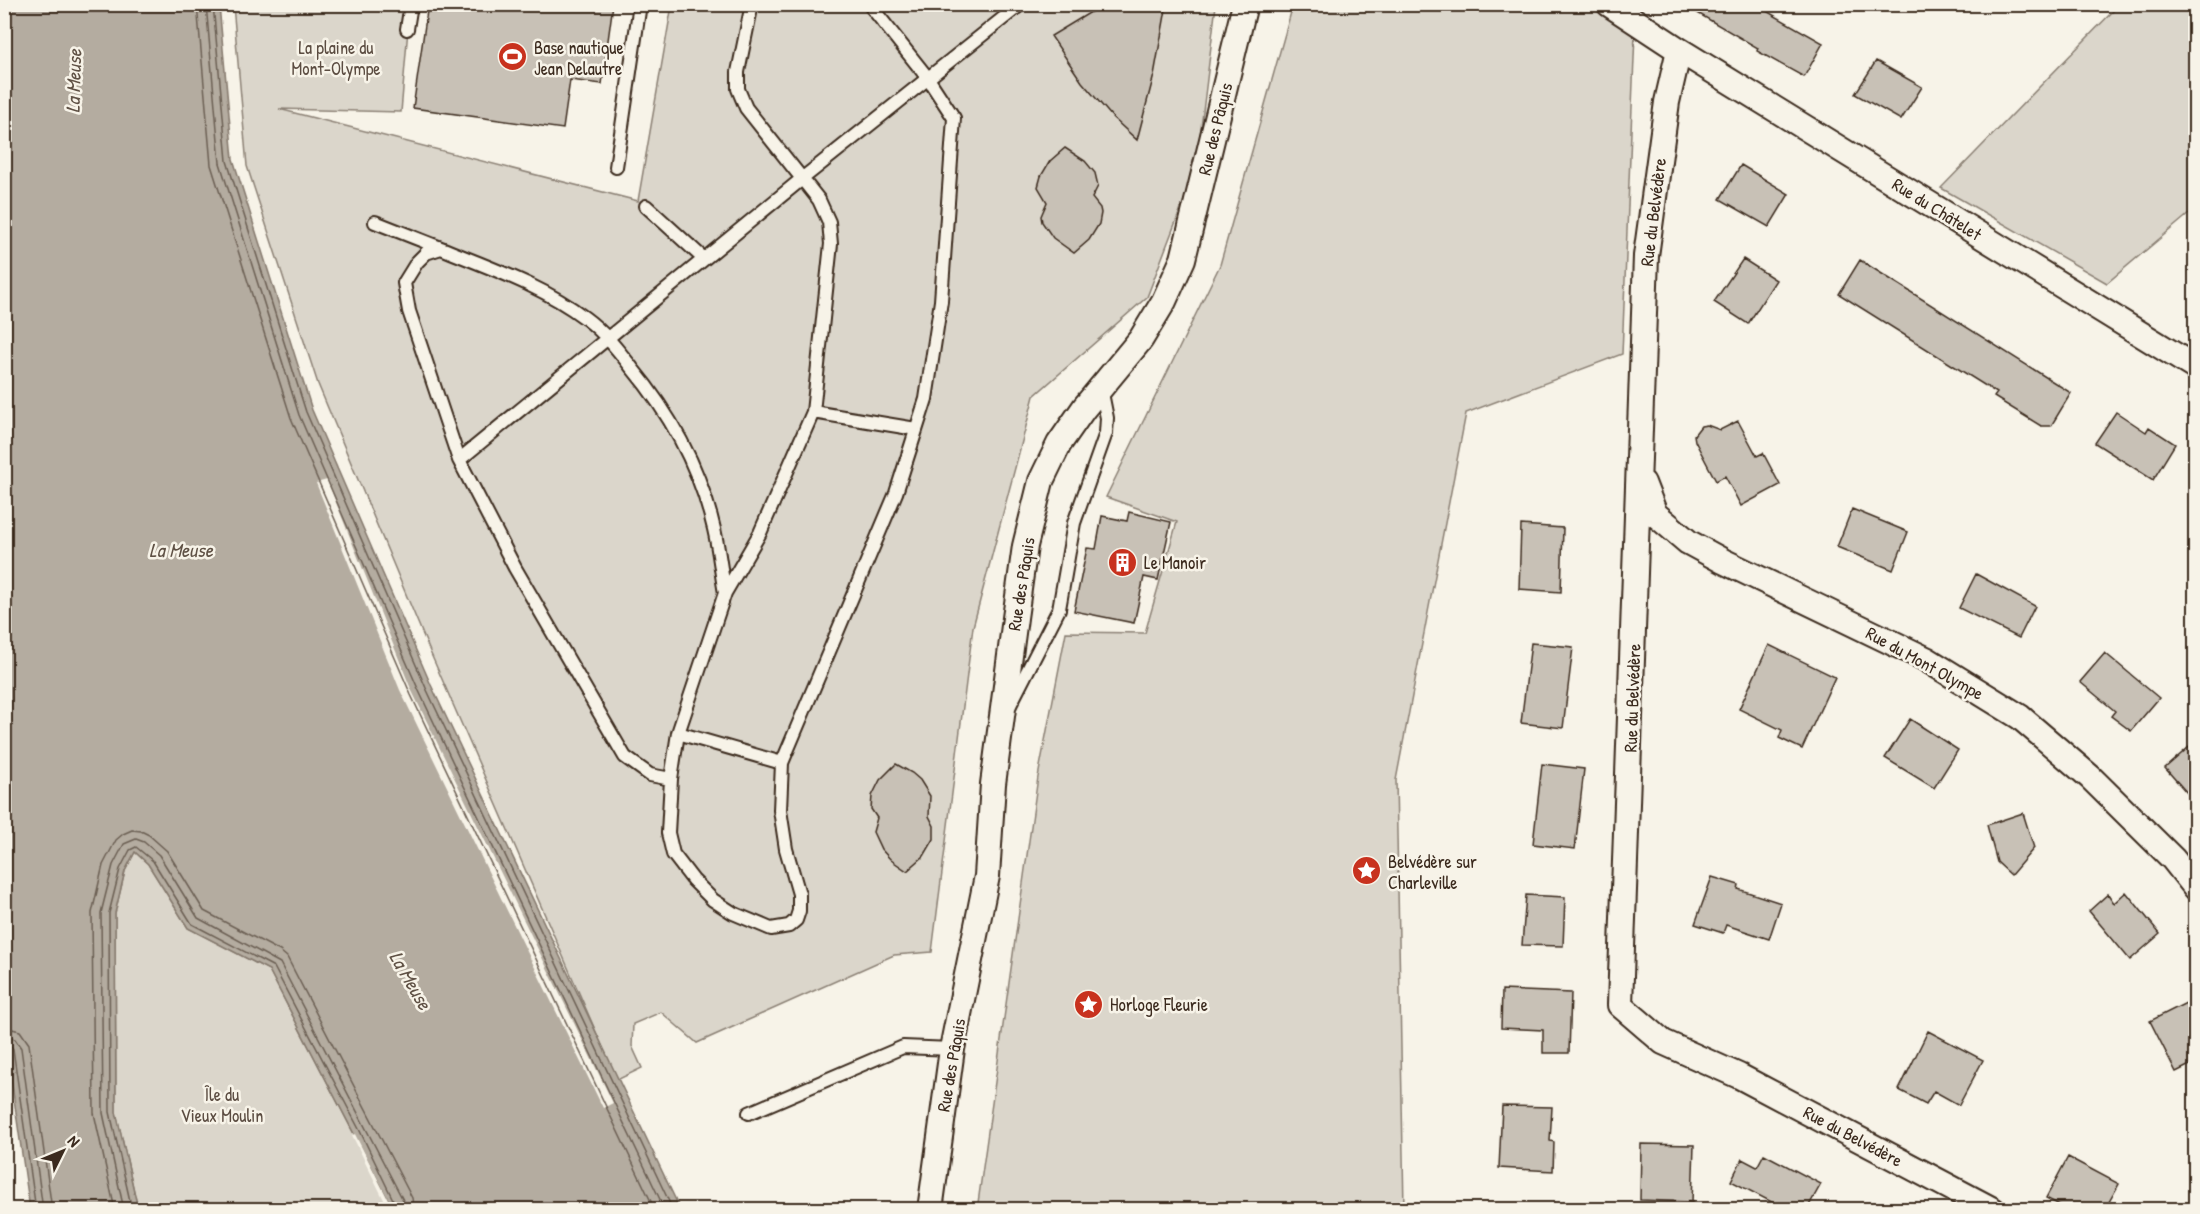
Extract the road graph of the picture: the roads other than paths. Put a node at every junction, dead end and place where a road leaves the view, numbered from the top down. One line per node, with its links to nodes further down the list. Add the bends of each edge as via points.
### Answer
1 (411, 4): 8 (lane)
2 (640, 4): 11 (lane)
3 (752, 4): 12 (lane, via 738,89 746,108)
4 (869, 4): 10 (lane)
5 (1022, 4): 10 (lane)
6 (1245, 4): 19 (street, Rue des Pâquis, via 1183,259 1164,302 1141,339)
7 (1609, 4): 9 (street)
8 (407, 30)
9 (1679, 50): 18 (street, Rue du Châtelet); 23 (street, Rue du Belvédère, via 1667,102 1646,256)
10 (927, 77): 12 (lane); 21 (lane, via 954,118 941,301 926,399)
11 (616, 167)
12 (803, 178): 16 (lane); 20 (lane, via 829,222 831,244)
13 (646, 206): 16 (lane)
14 (375, 222): 15 (lane)
15 (441, 248): 17 (lane, via 540,291 585,318); 22 (lane, via 426,253 404,283 409,311)
16 (704, 259): 17 (lane)
17 (608, 338): 22 (lane); 24 (lane, via 676,427 689,454 715,531)
18 (2196, 368)
19 (1101, 387): 25 (lane, via 1106,433 1074,523 1059,609); 25 (street, Rue des Pâquis, via 1059,444 1041,481 1025,546)
20 (813, 412): 21 (lane); 24 (lane, via 760,533)
21 (916, 429): 27 (lane, via 896,494)
22 (459, 460): 28 (lane, via 515,568 625,757 650,775)
23 (1638, 472): 29 (street, Rue du Mont Olympe, via 1655,514 1688,542 1926,659 2020,717 2090,777 2173,859); 33 (street, Rue du Belvédère, via 1620,1005 1664,1042 1739,1076)
24 (725, 593): 26 (lane)
25 (1001, 722): 30 (street, Rue des Pâquis, via 987,876)
26 (678, 733): 27 (lane); 28 (lane)
27 (782, 763): 28 (lane, via 780,810 800,902 796,920 778,929 746,920 713,900 673,854 668,833)
28 (671, 778)
29 (2196, 888)
30 (951, 1049): 31 (lane, via 903,1047); 32 (street, Rue des Pâquis)
31 (748, 1113)
32 (930, 1209)
33 (1993, 1209)

